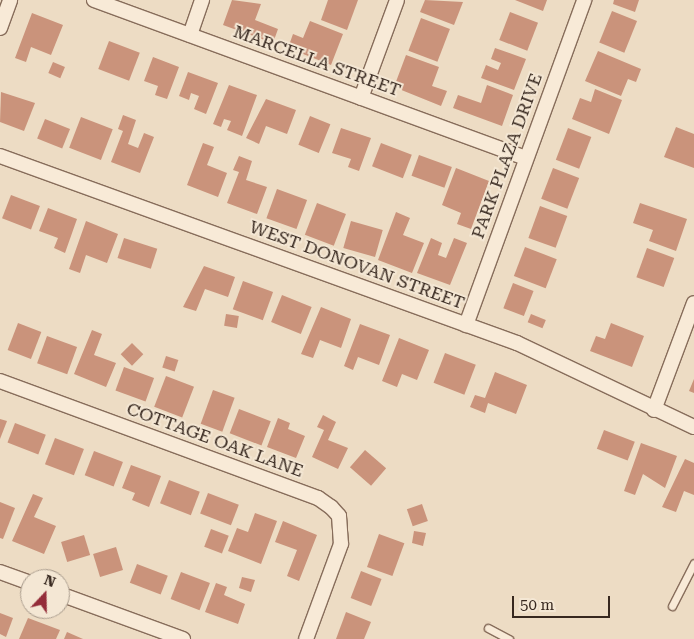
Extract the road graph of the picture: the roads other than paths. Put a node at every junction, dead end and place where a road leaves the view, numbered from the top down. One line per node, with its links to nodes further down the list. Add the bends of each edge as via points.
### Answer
1 (10, 0): 6 (street)
2 (94, 0): 7 (street, MARCELLA STREET)
3 (202, 0): 7 (street)
4 (397, 0): 8 (street)
5 (584, 0): 10 (street, PARK PLAZA DRIVE)
6 (0, 28)
7 (190, 35): 8 (street, MARCELLA STREET)
8 (361, 98): 10 (street, MARCELLA STREET)
9 (0, 156): 12 (street, WEST DONOVAN STREET)
10 (526, 158): 12 (street, PARK PLAZA DRIVE)
11 (694, 303): 14 (street)
12 (466, 325): 14 (street, WEST DONOVAN STREET, via 569,364)
13 (0, 381): 23 (street, COTTAGE OAK LANE, via 318,498 339,516 342,529)
14 (654, 410): 15 (street, WEST DONOVAN STREET)
15 (694, 426)
16 (694, 563): 20 (lane)
17 (0, 572): 18 (street)
18 (20, 579)
19 (70, 598): 22 (street)
20 (672, 606)
21 (488, 628): 24 (lane)
22 (182, 639)
23 (306, 639)
24 (509, 639)

